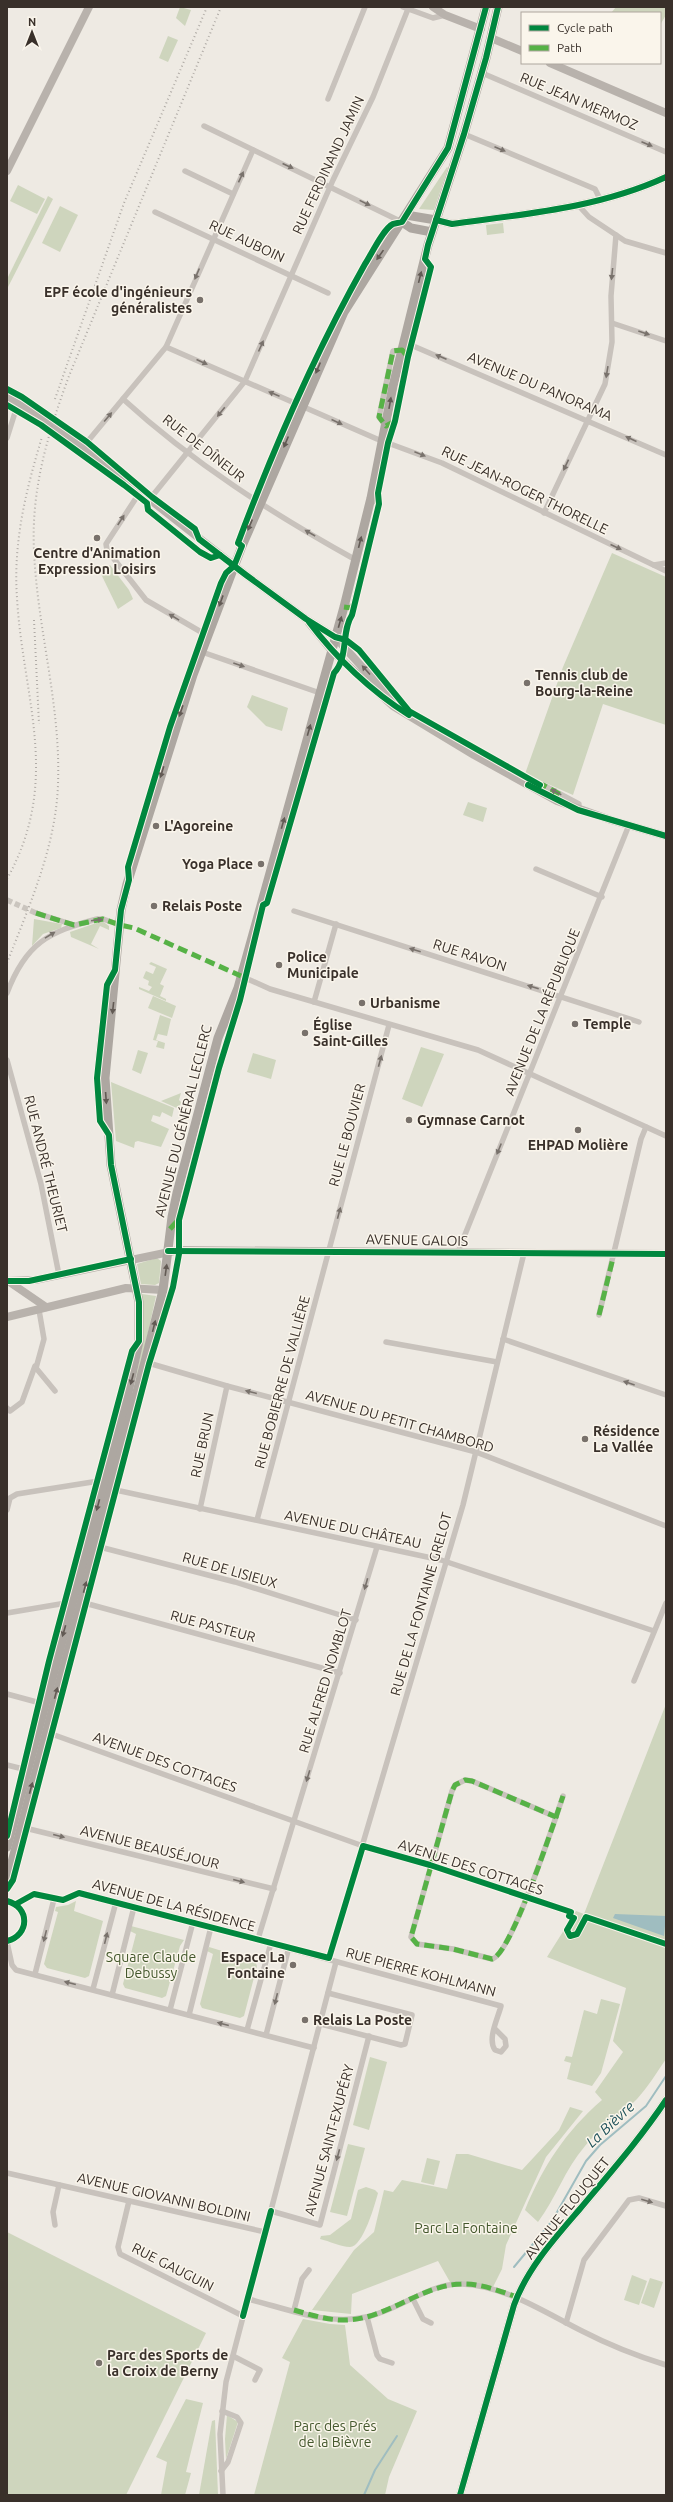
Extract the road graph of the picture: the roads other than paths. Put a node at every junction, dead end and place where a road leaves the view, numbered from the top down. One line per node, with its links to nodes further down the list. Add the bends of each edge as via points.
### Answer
1 (89, 7): 19 (main road)
2 (365, 7): 13 (street)
3 (433, 7): 7 (main road)
4 (486, 7): 8 (main road)
5 (498, 7): 9 (main road, AVENUE DU GÉNÉRAL LECLERC)
6 (405, 8): 7 (street, via 433,18); 22 (street, RUE FERDINAND JAMIN, via 373,97)
7 (445, 15): 8 (main road)
8 (480, 29): 9 (main road); 27 (main road, via 448,148)
9 (491, 38): 10 (main road); 12 (main road, AVENUE DU GÉNÉRAL LECLERC)
10 (521, 51)
11 (552, 64): 14 (main road)
12 (482, 73): 16 (main road, AVENUE DU GÉNÉRAL LECLERC); 18 (street, RUE JEAN MERMOZ, one-way to 18)
13 (328, 99)
14 (666, 113)
15 (204, 126): 17 (street)
16 (464, 134): 24 (street, one-way to 24, via 596,189); 28 (main road, AVENUE DU GÉNÉRAL LECLERC)
17 (253, 150): 22 (street, one-way to 22); 23 (street, one-way to 17)
18 (666, 152)
19 (7, 171)
20 (184, 171): 23 (street)
21 (666, 177): 24 (main road)
22 (330, 186): 27 (street, one-way to 27); 33 (street, RUE FERDINAND JAMIN)
23 (233, 194): 31 (street)
24 (601, 200): 25 (main road)
25 (579, 206): 28 (main road, via 452,224); 30 (street)
26 (155, 212): 31 (street, RUE AUBOIN)
27 (404, 219): 28 (main road); 29 (main road, via 411,228); 43 (main road, AVENUE DU GÉNÉRAL LECLERC, one-way to 43, via 344,312)
28 (436, 220): 29 (main road, AVENUE DU GÉNÉRAL LECLERC)
29 (432, 232): 37 (main road, AVENUE DU GÉNÉRAL LECLERC, one-way to 29)
30 (616, 235): 32 (street, via 639,246); 35 (street, one-way to 35, via 611,296)
31 (213, 238): 33 (street, RUE AUBOIN); 38 (street, one-way to 38)
32 (666, 253)
33 (292, 275): 34 (street, RUE AUBOIN); 39 (street, RUE FERDINAND JAMIN, one-way to 33)
34 (328, 293)
35 (612, 323): 36 (street, one-way to 36); 44 (street, one-way to 44, via 605,384)
36 (666, 341)
37 (403, 346): 44 (street, AVENUE DU PANORAMA, one-way to 37); 46 (main road, AVENUE DU GÉNÉRAL LECLERC)
38 (166, 347): 39 (street, RUE JEAN-ROGER THORELLE, one-way to 39); 41 (street)
39 (245, 381): 43 (street, RUE JEAN-ROGER THORELLE, one-way to 39); 48 (street, RUE FERDINAND JAMIN, one-way to 48)
40 (7, 398): 42 (main road)
41 (123, 399): 47 (street, one-way to 41); 48 (street, RUE DE DÎNEUR)
42 (18, 403): 45 (street); 47 (main road)
43 (302, 407): 46 (street, RUE JEAN-ROGER THORELLE, one-way to 46); 53 (main road, AVENUE DU GÉNÉRAL LECLERC, one-way to 53)
44 (588, 420): 49 (street, AVENUE DU PANORAMA, one-way to 44); 54 (street, one-way to 54)
45 (7, 438)
46 (383, 442): 51 (main road, AVENUE DU GÉNÉRAL LECLERC); 54 (street, RUE JEAN-ROGER THORELLE, one-way to 54, via 442,463)
47 (83, 447): 50 (main road)
48 (188, 452): 52 (street, RUE FERDINAND JAMIN); 53 (street, RUE DE DÎNEUR)
49 (666, 455)
50 (140, 492): 52 (main road); 62 (street, one-way to 50, via 146,600 107,550 106,544)
51 (371, 498): 55 (main road, AVENUE DU GÉNÉRAL LECLERC, one-way to 51); 60 (street, AVENUE DU GÉNÉRAL LECLERC, via 379,504 353,606)
52 (150, 500): 58 (main road)
53 (259, 504): 55 (street, RUE DE DÎNEUR, one-way to 53); 58 (main road, AVENUE DU GÉNÉRAL LECLERC, one-way to 58)
54 (544, 513): 57 (street, RUE JEAN-ROGER THORELLE, one-way to 57)
55 (356, 560): 60 (main road, AVENUE DU GÉNÉRAL LECLERC)
56 (666, 563): 57 (street)
57 (654, 565): 59 (street, RUE JEAN-ROGER THORELLE)
58 (234, 566): 61 (main road); 62 (main road, AVENUE DU GÉNÉRAL LECLERC, one-way to 62)
59 (666, 571)
60 (344, 607): 63 (main road, AVENUE DU GÉNÉRAL LECLERC, one-way to 60)
61 (306, 619): 63 (main road); 64 (main road)
62 (208, 636): 65 (main road, AVENUE DU GÉNÉRAL LECLERC)
63 (335, 637): 64 (main road, AVENUE DU GÉNÉRAL LECLERC); 68 (main road, one-way to 63)
64 (332, 651): 66 (main road, AVENUE DU GÉNÉRAL LECLERC); 68 (main road, via 393,706)
65 (202, 652): 67 (street, one-way to 67); 78 (main road, AVENUE DU GÉNÉRAL LECLERC, one-way to 78, via 130,876)
66 (325, 674): 67 (main road, AVENUE DU GÉNÉRAL LECLERC); 69 (street, via 333,677 310,758)
67 (320, 693): 69 (main road, AVENUE DU GÉNÉRAL LECLERC, one-way to 67)
68 (401, 710): 70 (main road, via 532,788)
69 (301, 759): 79 (main road, AVENUE DU GÉNÉRAL LECLERC, one-way to 69)
70 (629, 825): 71 (main road); 73 (street, AVENUE DE LA RÉPUBLIQUE)
71 (666, 836)
72 (536, 869): 73 (street)
73 (602, 897): 81 (street, AVENUE DE LA RÉPUBLIQUE)
74 (294, 911): 76 (street, RUE RAVON)
75 (36, 913): 77 (street)
76 (336, 924): 81 (street, RUE RAVON, one-way to 76); 82 (street)
77 (74, 925): 78 (street, one-way to 78, via 103,919); 80 (street, one-way to 77, via 19,964 30,952 52,934)
78 (120, 925): 95 (main road, AVENUE DU GÉNÉRAL LECLERC, one-way to 95, via 105,1078 111,1165)
79 (241, 976): 82 (street, via 267,988); 89 (main road, AVENUE DU GÉNÉRAL LECLERC, via 224,1021 179,1186)
80 (7, 993)
81 (561, 996): 83 (street, RUE RAVON); 86 (street, AVENUE DE LA RÉPUBLIQUE)
82 (314, 1002): 84 (street)
83 (639, 1022)
84 (389, 1025): 86 (street, via 478,1050); 90 (street, RUE LE BOUVIER, one-way to 84)
85 (7, 1060): 96 (street, RUE ANDRÉ THEURIET, via 41,1184)
86 (529, 1074): 87 (street); 91 (street, AVENUE DE LA RÉPUBLIQUE, one-way to 91)
87 (646, 1127): 88 (street); 93 (street)
88 (666, 1136)
89 (168, 1251): 90 (main road, AVENUE GALOIS); 95 (main road, AVENUE GALOIS); 99 (main road, AVENUE DU GÉNÉRAL LECLERC, one-way to 89)
90 (329, 1251): 91 (main road, AVENUE GALOIS); 111 (street, RUE BOBIERRE DE VALLIÈRE)
91 (458, 1252): 92 (main road, AVENUE GALOIS)
92 (524, 1253): 93 (main road, AVENUE GALOIS); 103 (street, RUE DE LA FONTAINE GRELOT)
93 (614, 1254): 94 (main road, AVENUE GALOIS); 101 (street)
94 (666, 1254)
95 (131, 1259): 96 (main road, AVENUE GALOIS); 98 (main road, AVENUE DU GÉNÉRAL LECLERC)
96 (59, 1275): 97 (main road, AVENUE GALOIS, via 29,1281)
97 (7, 1281): 100 (main road)
98 (137, 1288): 99 (main road); 100 (main road, via 126,1288); 114 (main road, AVENUE DU GÉNÉRAL LECLERC, one-way to 114, via 140,1319 136,1361)
99 (163, 1290): 105 (main road, AVENUE DU GÉNÉRAL LECLERC, one-way to 99)
100 (43, 1309): 102 (main road); 107 (street, via 44,1339)
101 (599, 1315)
102 (7, 1317)
103 (503, 1339): 106 (street, RUE DE LA FONTAINE GRELOT); 110 (street, one-way to 103)
104 (386, 1342): 106 (street)
105 (145, 1362): 108 (street, AVENUE DU PETIT CHAMBORD); 115 (main road, AVENUE DU GÉNÉRAL LECLERC)
106 (497, 1362): 113 (street, RUE DE LA FONTAINE GRELOT)
107 (35, 1365): 109 (street); 112 (street, via 22,1402)
108 (227, 1386): 111 (street, AVENUE DU PETIT CHAMBORD, one-way to 108); 116 (street, RUE BRUN)
109 (55, 1391)
110 (666, 1395)
111 (289, 1402): 113 (street, AVENUE DU PETIT CHAMBORD); 118 (street, RUE BOBIERRE DE VALLIÈRE)
112 (8, 1410)
113 (476, 1452): 119 (street, AVENUE DU PETIT CHAMBORD); 122 (street, RUE DE LA FONTAINE GRELOT)
114 (105, 1480): 117 (street, via 17,1494 10,1498); 123 (main road, AVENUE DU GÉNÉRAL LECLERC, one-way to 123)
115 (112, 1489): 116 (street, AVENUE DU CHÂTEAU); 120 (main road, AVENUE DU GÉNÉRAL LECLERC)
116 (200, 1509): 118 (street, AVENUE DU CHÂTEAU)
117 (7, 1510)
118 (257, 1520): 121 (street, AVENUE DU CHÂTEAU)
119 (666, 1526)
120 (96, 1546): 123 (main road, AVENUE DU GÉNÉRAL LECLERC, one-way to 120); 126 (street, RUE DE LISIEUX, via 235,1582)
121 (377, 1547): 122 (street, AVENUE DU CHÂTEAU); 126 (street, RUE ALFRED NOMBLOT, one-way to 126)
122 (447, 1562): 127 (street, AVENUE DU CHÂTEAU); 139 (street, RUE DE LA FONTAINE GRELOT)
123 (76, 1602): 125 (street); 128 (street, RUE PASTEUR); 131 (main road, AVENUE DU GÉNÉRAL LECLERC, one-way to 131); 132 (main road, AVENUE DU GÉNÉRAL LECLERC, one-way to 123)
124 (666, 1603): 127 (street)
125 (7, 1612)
126 (356, 1620): 128 (street, RUE ALFRED NOMBLOT)
127 (654, 1631): 129 (street)
128 (340, 1673): 137 (street, RUE ALFRED NOMBLOT, one-way to 137)
129 (634, 1681)
130 (7, 1694): 131 (street)
131 (44, 1704): 134 (main road, AVENUE DU GÉNÉRAL LECLERC)
132 (46, 1732): 137 (street, AVENUE DES COTTAGES); 138 (main road, AVENUE DU GÉNÉRAL LECLERC, one-way to 132)
133 (7, 1765): 134 (street)
134 (27, 1770): 140 (main road, AVENUE DU GÉNÉRAL LECLERC)
135 (563, 1796): 136 (street)
136 (556, 1817): 141 (street, via 472,1781 460,1782 452,1791); 144 (street)
137 (294, 1821): 139 (street, AVENUE DES COTTAGES); 143 (street, RUE ALFRED NOMBLOT)
138 (21, 1827): 142 (main road, AVENUE DU GÉNÉRAL LECLERC); 143 (street, AVENUE BEAUSÉJOUR, one-way to 143)
139 (363, 1846): 141 (street, AVENUE DES COTTAGES); 157 (street, RUE DE LA FONTAINE GRELOT)
140 (7, 1847)
141 (430, 1865): 144 (street, AVENUE DES COTTAGES); 144 (street, via 411,1933 412,1941 417,1944 453,1949 488,1959 495,1958)
142 (7, 1881)
143 (274, 1889): 153 (street, RUE ALFRED NOMBLOT)
144 (527, 1898): 150 (street, AVENUE DES COTTAGES)
145 (54, 1899): 147 (street, AVENUE DE LA RÉSIDENCE, via 63,1900 79,1893); 148 (street, AVENUE DE LA RÉSIDENCE, via 34,1894); 159 (street, one-way to 159)
146 (7, 1901): 148 (street)
147 (116, 1902): 149 (street, AVENUE DE LA RÉSIDENCE); 160 (street, one-way to 147)
148 (16, 1904): 154 (street, via 24,1913 24,1926 19,1935)
149 (134, 1907): 151 (street, AVENUE DE LA RÉSIDENCE); 162 (street)
150 (572, 1913)
151 (193, 1922): 152 (street, AVENUE DE LA RÉSIDENCE); 163 (street)
152 (211, 1927): 153 (street, AVENUE DE LA RÉSIDENCE); 164 (street)
153 (258, 1939): 155 (street, AVENUE DE LA RÉSIDENCE)
154 (7, 1942): 159 (street, via 14,1968)
155 (271, 1943): 156 (street, AVENUE DE LA RÉSIDENCE); 167 (street)
156 (290, 1947): 157 (street, AVENUE DE LA RÉSIDENCE); 168 (street, one-way to 168)
157 (329, 1958): 158 (street, AVENUE DE LA RÉSIDENCE)
158 (336, 1962): 161 (street); 166 (street, RUE PIERRE KOHLMANN, via 501,2006)
159 (35, 1974): 160 (street, one-way to 159)
160 (93, 1989): 162 (street)
161 (328, 1993): 165 (street); 169 (street, via 412,2015 403,2045)
162 (112, 1995): 163 (street)
163 (170, 2010): 164 (street)
164 (189, 2015): 167 (street, one-way to 164)
165 (321, 2024): 169 (street); 170 (street)
166 (495, 2029)
167 (248, 2030): 168 (street)
168 (266, 2036): 170 (street)
169 (369, 2036): 176 (street, AVENUE SAINT-EXUPÉRY, one-way to 176, via 320,2225)
170 (314, 2048): 176 (street)
171 (666, 2100): 180 (main road, AVENUE FLOUQUET, via 622,2159 543,2254 527,2277)
172 (7, 2173): 173 (street, AVENUE GIOVANNI BOLDINI)
173 (59, 2185): 174 (street, AVENUE GIOVANNI BOLDINI); 177 (street, AVENUE GIOVANNI BOLDINI, via 53,2212)
174 (129, 2201): 178 (street, AVENUE GIOVANNI BOLDINI); 184 (street, RUE GAUGUIN, via 118,2247 120,2254)
175 (666, 2206): 187 (street, one-way to 175, via 584,2260 629,2200 639,2198)
176 (271, 2211): 178 (street)
177 (55, 2225)
178 (265, 2232): 181 (street)
179 (309, 2270): 183 (street, via 302,2279)
180 (517, 2298): 182 (street, via 477,2285 460,2284 439,2288); 187 (street); 195 (main road, AVENUE FLOUQUET)
181 (248, 2299): 183 (street); 184 (street)
182 (414, 2299): 185 (street); 186 (street, via 423,2320)
183 (294, 2310): 185 (street, via 329,2319)
184 (243, 2316): 188 (street)
185 (367, 2317): 189 (street, via 377,2355)
186 (431, 2323)
187 (566, 2323): 190 (street, via 622,2351)
188 (233, 2356): 191 (street, via 260,2370); 192 (street)
189 (392, 2363)
190 (666, 2365)
191 (254, 2380)
192 (222, 2411): 193 (street); 193 (street, via 237,2417 241,2423 228,2462)
193 (221, 2470): 194 (street)
194 (223, 2495)
195 (460, 2495)

